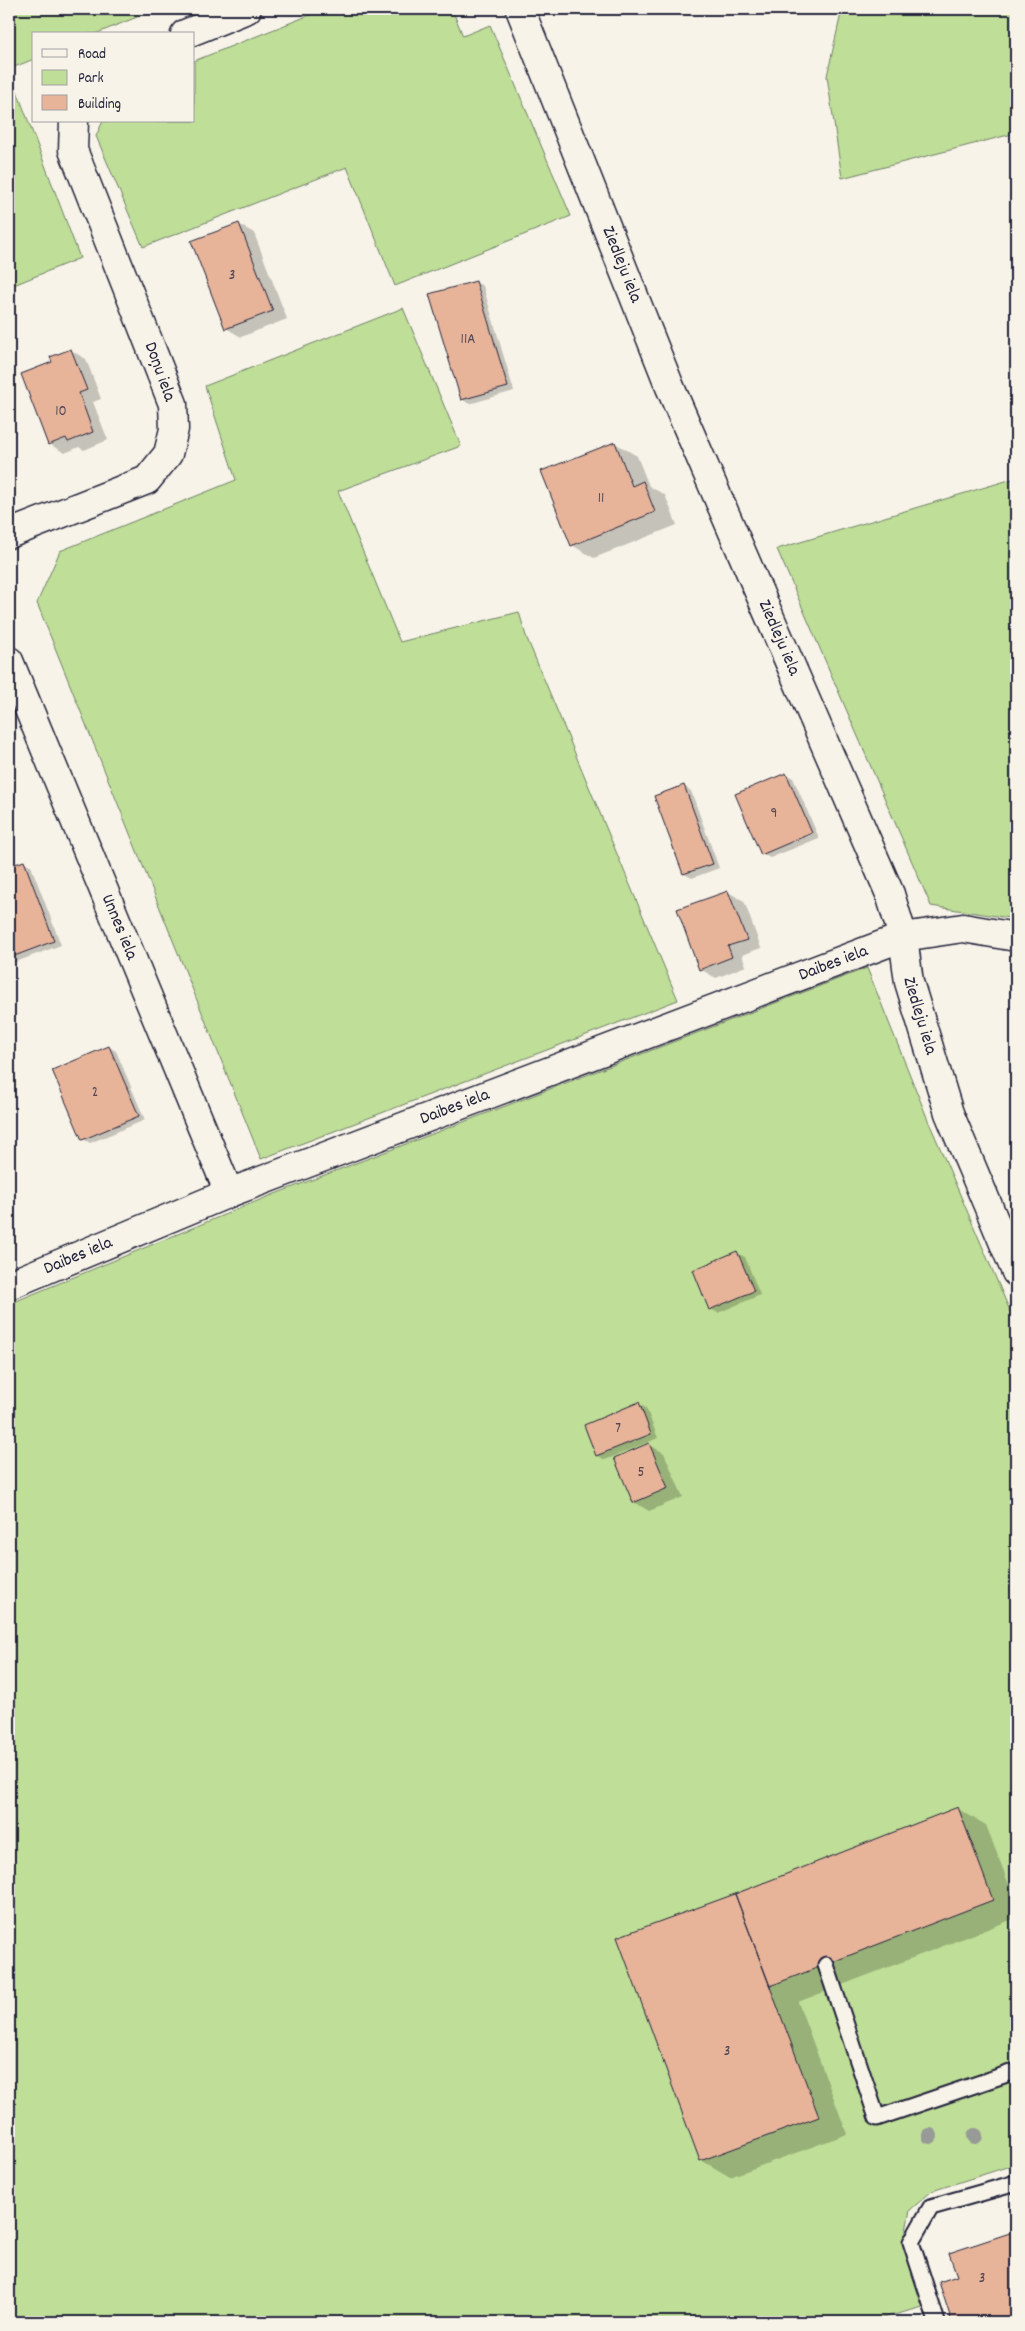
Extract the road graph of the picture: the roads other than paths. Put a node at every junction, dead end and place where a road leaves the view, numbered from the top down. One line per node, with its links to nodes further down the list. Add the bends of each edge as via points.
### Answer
1 (247, 9): 3 (street)
2 (520, 9): 7 (street, Ziedleju iela, via 670,387 890,894)
3 (190, 32)
4 (74, 122): 5 (street, Doņu iela, via 73,150 173,404 174,429 168,454 147,480)
5 (9, 534)
6 (9, 661): 9 (street, Unnes iela)
7 (903, 937): 8 (street, Daibes iela, via 962,928); 9 (street, Daibes iela); 10 (street, Ziedleju iela, via 909,982 949,1113)
8 (1016, 937)
9 (229, 1193): 11 (street, Daibes iela)
10 (1016, 1272)
11 (9, 1285)
12 (826, 1965): 13 (lane, via 877,2118)
13 (1016, 2071)
14 (1016, 2183): 15 (lane, via 932,2207 911,2242)
15 (937, 2322)

